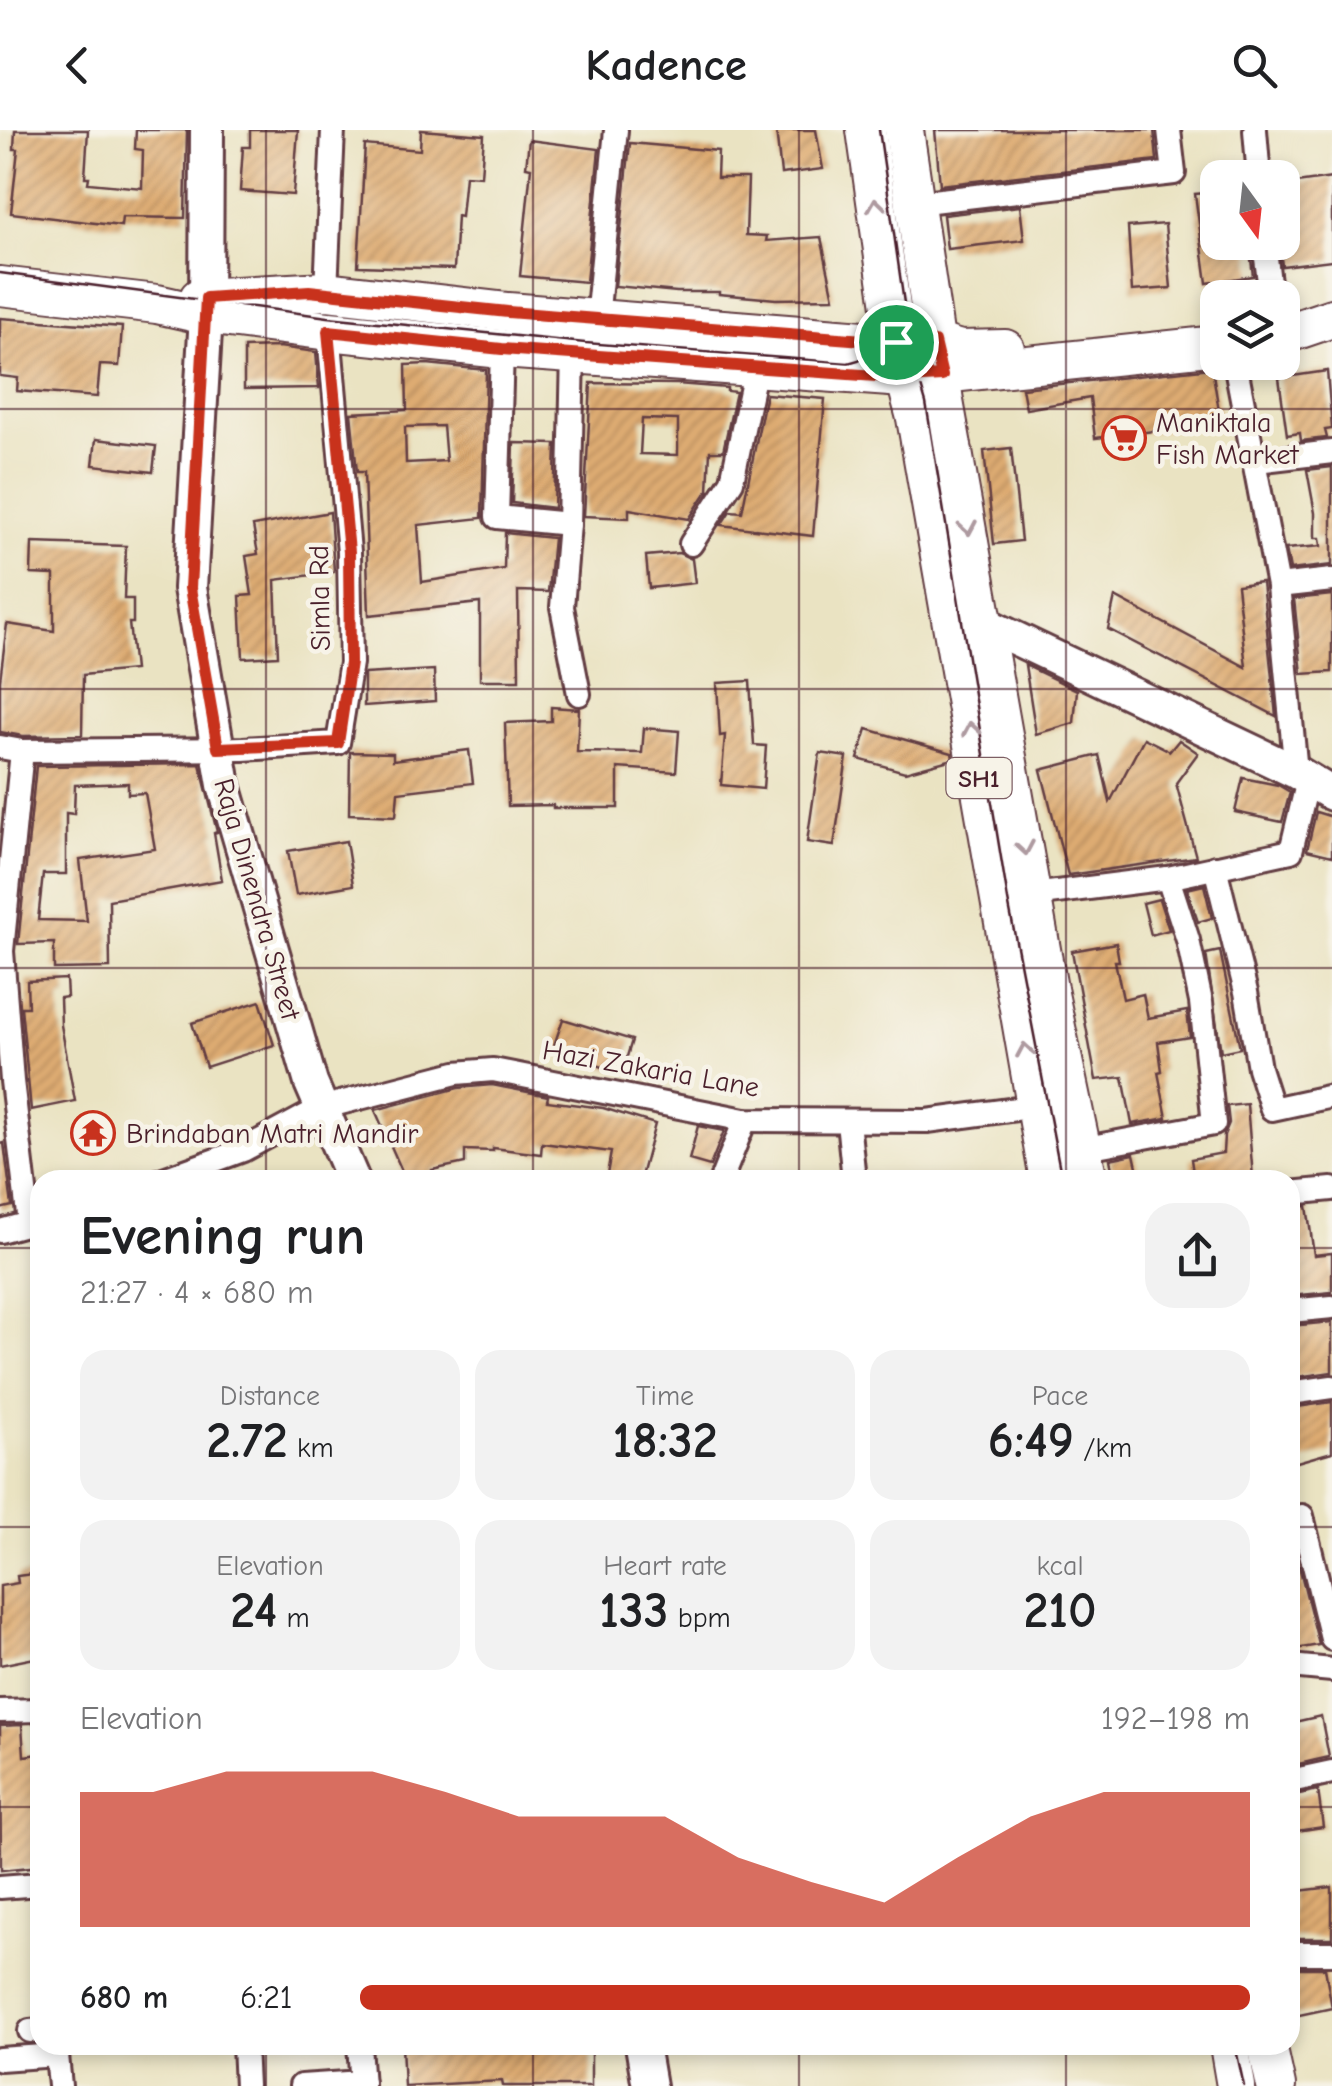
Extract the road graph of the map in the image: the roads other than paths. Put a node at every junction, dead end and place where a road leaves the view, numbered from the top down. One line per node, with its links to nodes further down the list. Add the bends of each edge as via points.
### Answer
1 (207, 130): 12 (main road, Raja Dinendra Street)
2 (333, 130): 11 (street)
3 (616, 130): 15 (street)
4 (866, 130): 24 (main road, SH1, one-way to 4, via 888,292)
5 (904, 130): 9 (main road, SH1)
6 (1170, 130): 9 (street, via 1174,174)
7 (1254, 130): 8 (street)
8 (1257, 160)
9 (915, 203): 22 (main road, SH1)
10 (0, 286): 12 (main road)
11 (326, 291): 12 (main road); 15 (main road)
12 (206, 306): 18 (main road); 35 (main road, Raja Dinendra Street, via 190,588)
13 (1300, 314): 14 (main road)
14 (1332, 315): 17 (main road)
15 (597, 320): 24 (main road)
16 (1200, 325): 22 (main road, via 960,350)
17 (1300, 327)
18 (328, 331): 20 (main road); 35 (street, Simla Rd, via 349,552 350,663 338,743)
19 (1200, 346): 22 (main road)
20 (502, 349): 21 (main road); 28 (street, via 498,516)
21 (574, 354): 23 (main road); 28 (street)
22 (938, 359): 24 (main road); 33 (main road, SH1, one-way to 33)
23 (756, 367): 24 (main road); 29 (street, via 732,482)
24 (880, 367): 32 (main road, SH1, via 916,418)
25 (1239, 380): 27 (street)
26 (1332, 452): 27 (street)
27 (1256, 461): 31 (street)
28 (569, 524): 34 (street, via 562,607)
29 (692, 544)
30 (1332, 580): 31 (street)
31 (1278, 586): 37 (street)
32 (949, 603): 33 (main road); 43 (main road, SH1, one-way to 32)
33 (985, 624): 37 (main road); 40 (main road, SH1, one-way to 40)
34 (579, 694)
35 (218, 748): 36 (street); 44 (main road, Raja Dinendra Street)
36 (11, 749): 41 (street)
37 (1312, 782): 38 (street, via 1291,850)
38 (1215, 868): 39 (street); 42 (street, via 1272,1109)
39 (1168, 878): 40 (street); 47 (street, via 1201,1002 1214,1124)
40 (1033, 896): 43 (main road, SH1, via 1048,989)
41 (3, 923): 54 (street, via 10,1062)
42 (1332, 1096)
43 (1053, 1104): 46 (street, Hazi Zakaria Lane, via 926,1121); 47 (main road, SH1); 52 (main road, SH1)
44 (321, 1108): 45 (street, Hazi Zakaria Lane, via 493,1070); 48 (street, Hazi Zakaria Lane); 49 (main road, Raja Dinendra Street)
45 (746, 1120): 46 (street, Hazi Zakaria Lane); 50 (street)
46 (848, 1120): 51 (street)
47 (1084, 1165)
48 (216, 1170)
49 (349, 1170)
50 (725, 1170)
51 (853, 1170)
52 (1049, 1170)
53 (1332, 1189): 55 (street)
54 (30, 1190)
55 (1300, 1192)
56 (30, 1223): 57 (street)
57 (0, 1231)
58 (1332, 1307): 59 (street)
59 (1300, 1310)
60 (1332, 1387): 61 (street)
61 (1300, 1392)
62 (1300, 1516): 63 (street)
63 (1328, 1600): 64 (street)
64 (1332, 1639)
65 (1300, 1667): 66 (street)
66 (1332, 1670)
67 (30, 1710): 68 (street)
68 (0, 1712)
69 (1332, 1772): 70 (street)
70 (1300, 1779)
71 (30, 1885): 72 (street)
72 (0, 1887)
73 (1300, 1953): 74 (street)
74 (1332, 1953)
75 (244, 2055): 83 (street)
76 (361, 2055): 81 (street)
77 (643, 2055): 85 (main road)
78 (1230, 2055): 86 (main road)
79 (1269, 2055): 87 (main road)
80 (0, 2059): 82 (street, via 57,2055)
81 (362, 2084): 84 (street)
82 (60, 2086)
83 (246, 2086)
84 (301, 2086)
85 (648, 2086)
86 (1236, 2086)
87 (1276, 2086)

